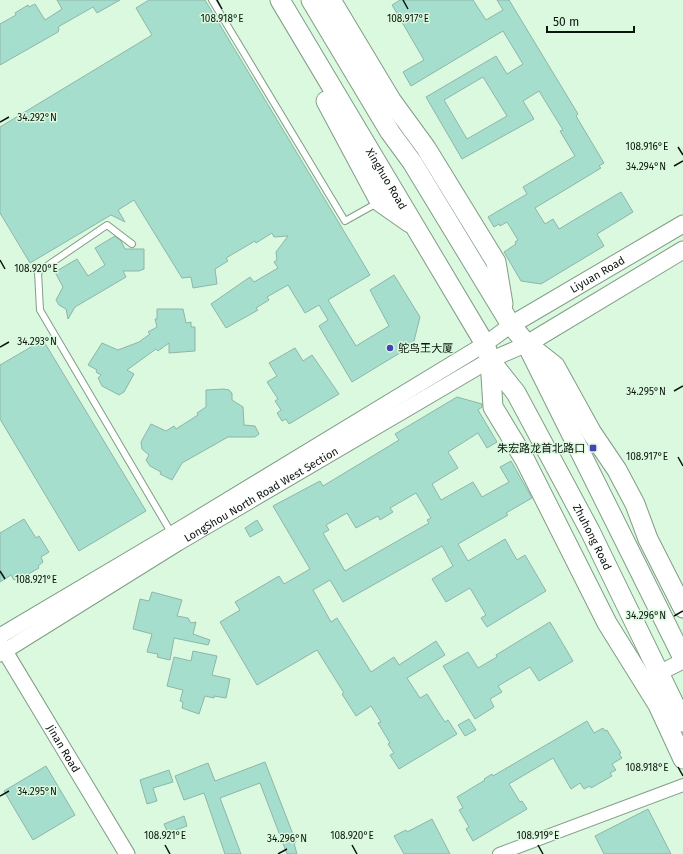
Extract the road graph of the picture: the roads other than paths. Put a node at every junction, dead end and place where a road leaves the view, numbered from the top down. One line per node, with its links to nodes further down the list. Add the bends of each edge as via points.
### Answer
1 (212, 0): 8 (lane, via 345,221)
2 (266, 0): 8 (main road, via 325,99)
3 (280, 0): 10 (main road, Xinghuo Road)
4 (311, 0): 6 (main road)
5 (331, 0): 7 (main road, via 390,100)
6 (364, 88): 7 (main road); 13 (main road)
7 (412, 131): 13 (main road, via 426,148 496,262)
8 (380, 202): 10 (main road)
9 (683, 224): 13 (main road, Liyuan Road)
10 (415, 227): 15 (main road, Xinghuo Road)
11 (132, 244): 16 (lane, via 107,225 38,272 40,310)
12 (683, 250): 14 (main road)
13 (507, 319): 14 (main road); 15 (street, LongShou North Road West Section)
14 (527, 344): 15 (street, LongShou North Road West Section); 17 (main road, via 555,366 592,433 617,470); 20 (main road)
15 (487, 352): 16 (street, LongShou North Road West Section); 21 (main road, via 492,407 525,460 607,623); 22 (main road, Zhuhong Road, via 516,393 590,531)
16 (175, 539): 18 (street, LongShou North Road West Section); 19 (street, LongShou North Road West Section)
17 (683, 608)
18 (0, 636)
19 (2, 649): 26 (street, Jinan Road)
20 (683, 659): 22 (street)
21 (636, 670): 23 (main road); 24 (main road, via 658,705)
22 (658, 673): 23 (main road, Zhuhong Road)
23 (681, 718)
24 (683, 759)
25 (683, 784): 27 (street)
26 (127, 854)
27 (499, 854)

